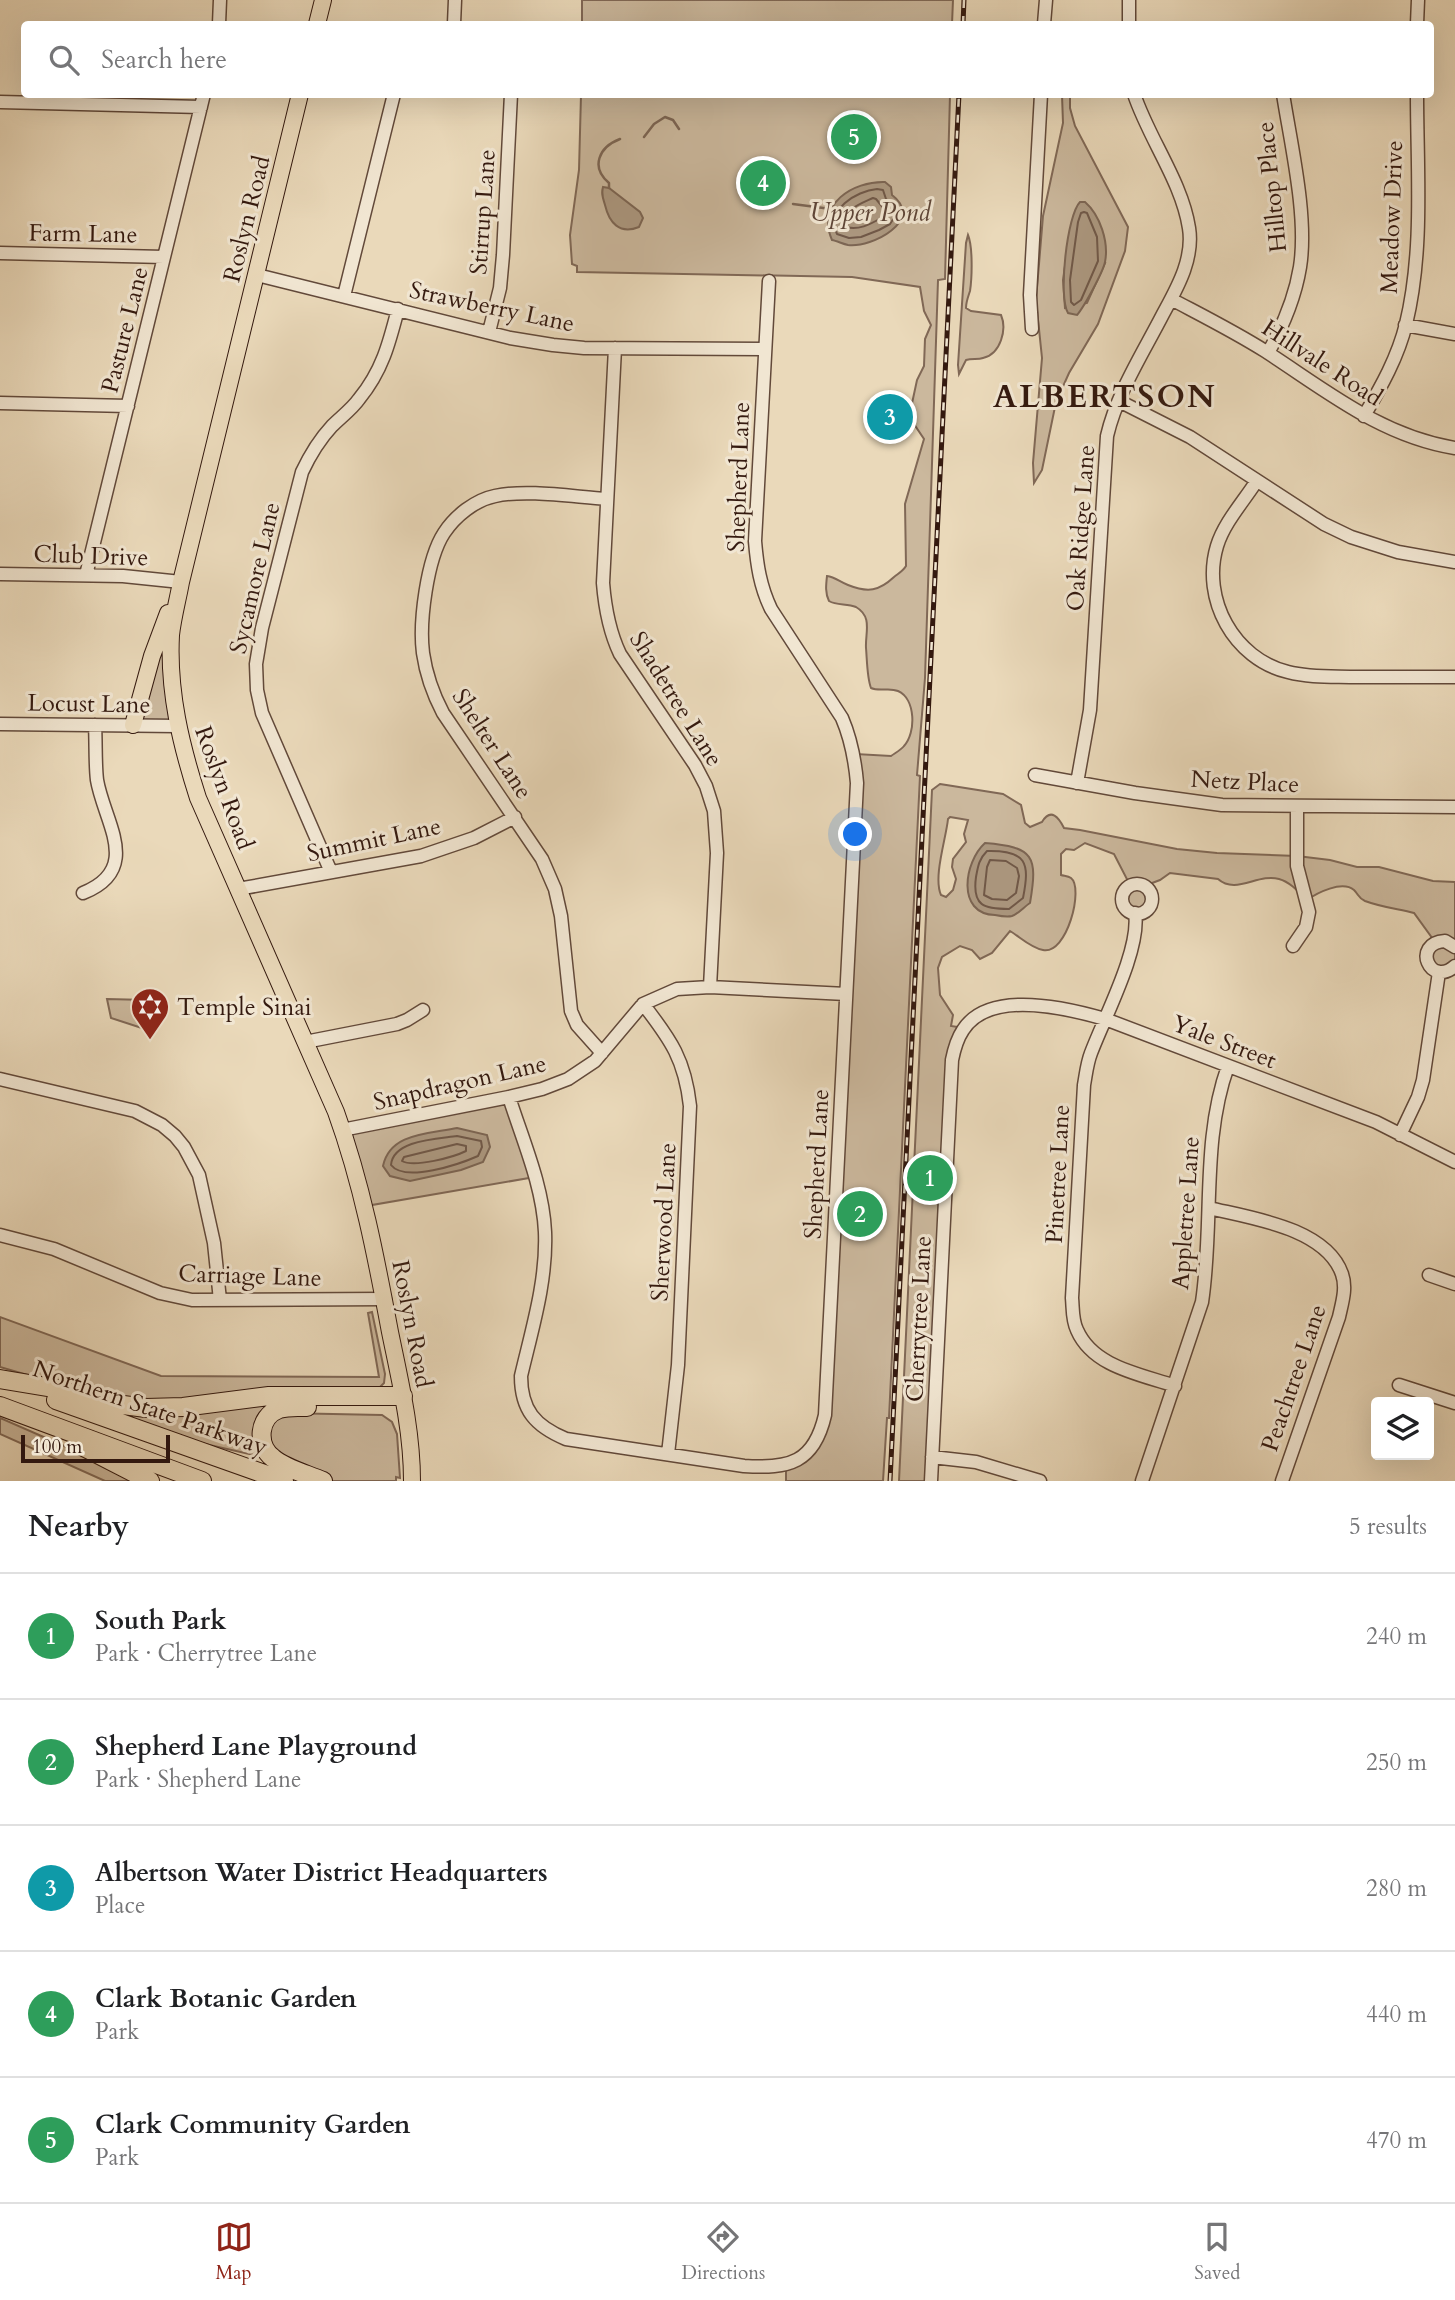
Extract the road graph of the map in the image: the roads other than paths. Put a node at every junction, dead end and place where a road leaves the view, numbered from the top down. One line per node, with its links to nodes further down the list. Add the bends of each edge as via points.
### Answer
1 (220, 0): 7 (street)
2 (323, 0): 8 (main road)
3 (455, 0): 9 (street)
4 (1045, 0): 10 (street)
5 (1129, 0): 11 (street)
6 (1418, 0): 12 (street)
7 (219, 21)
8 (318, 21)
9 (454, 21)
10 (1044, 21)
11 (1129, 21)
12 (1417, 21)
13 (299, 98): 24 (main road, Roslyn Road)
14 (393, 98): 26 (street)
15 (511, 98): 31 (street, Stirrup Lane, via 500,288)
16 (1041, 98): 30 (street)
17 (1136, 98): 27 (street, Oak Ridge Lane, via 1179,193 1189,227 1187,259)
18 (1284, 98): 35 (street, Hilltop Place, via 1302,246 1291,304)
19 (1417, 98): 29 (street, Meadow Drive, via 1416,257)
20 (203, 101): 21 (street); 23 (street, Pasture Lane)
21 (0, 102)
22 (0, 253): 23 (street, Farm Lane)
23 (164, 257): 38 (street, Pasture Lane)
24 (257, 275): 26 (street, Strawberry Lane); 46 (main road, Roslyn Road)
25 (769, 281): 34 (street, Shepherd Lane)
26 (344, 296): 28 (street, Strawberry Lane)
27 (1171, 299): 35 (street, Hillvale Road); 36 (street, Oak Ridge Lane)
28 (398, 309): 31 (street, Strawberry Lane); 57 (street, Sycamore Lane, via 378,373 358,402 322,437 302,472 256,664 262,713)
29 (1405, 325): 32 (street); 39 (street, Meadow Drive, via 1395,357)
30 (1032, 329)
31 (489, 332): 33 (street, Strawberry Lane, via 553,345)
32 (1455, 334)
33 (615, 348): 34 (street, Strawberry Lane); 42 (street, Shadetree Lane)
34 (765, 349): 66 (street, Shepherd Lane, via 755,541 758,575 771,608 842,718 855,759)
35 (1268, 353): 39 (street, Hillvale Road)
36 (1119, 401): 41 (street, via 1190,437); 53 (street, Oak Ridge Lane, via 1106,447 1090,710)
37 (0, 403): 38 (street)
38 (128, 406): 45 (street, Pasture Lane)
39 (1364, 416): 40 (street, Hillvale Road, via 1412,439)
40 (1455, 448)
41 (1256, 482): 43 (street, via 1351,537 1398,552); 47 (street, via 1221,536 1214,561 1214,588 1221,613 1245,649 1290,673)
42 (607, 499): 56 (street, Shelter Lane, via 494,496 457,517 437,549 422,615 426,671 443,713); 65 (street, Shadetree Lane, via 603,583 613,639 632,675 695,765 714,811 717,853)
43 (1455, 562)
44 (0, 574): 45 (street, Club Drive)
45 (86, 575): 46 (street, Club Drive)
46 (181, 582): 50 (main road, via 152,656); 51 (main road, Roslyn Road, via 171,654)
47 (1455, 677)
48 (0, 724): 49 (street, Locust Lane)
49 (95, 725): 50 (street, Locust Lane); 59 (street, via 97,779 117,850 108,876)
50 (133, 725): 51 (street, Locust Lane)
51 (178, 726): 58 (main road, Roslyn Road, via 198,799)
52 (1035, 775): 53 (street, Netz Place)
53 (1077, 783): 54 (street, Netz Place, via 1222,805)
54 (1297, 806): 55 (street, Netz Place); 61 (street, via 1297,866 1308,919)
55 (1455, 807)
56 (514, 817): 57 (street, Summit Lane, via 449,848); 72 (street, Shelter Lane, via 542,859 555,889 571,1011 577,1025)
57 (331, 872): 58 (street, Summit Lane)
58 (237, 888): 71 (main road, Roslyn Road)
59 (83, 893)
60 (1135, 913): 69 (street, Pinetree Lane, via 1132,949)
61 (1293, 946)
62 (1455, 947): 64 (street, via 1440,941 1428,949 1428,963)
63 (1455, 966): 64 (street)
64 (1438, 972): 77 (street, via 1423,1080)
65 (710, 987): 66 (street, Snapdragon Lane); 67 (street, Snapdragon Lane, via 677,989)
66 (846, 994): 92 (street, Shepherd Lane, via 821,1431 804,1455 772,1468)
67 (643, 1004): 72 (street, Snapdragon Lane); 92 (street, Sherwood Lane, via 680,1058 690,1107 678,1365)
68 (423, 1010): 71 (street, via 397,1024)
69 (1105, 1019): 70 (street, Yale Street, via 1059,1008 1007,1005 990,1008); 73 (street, Yale Street); 87 (street, Pinetree Lane, via 1084,1085 1074,1321 1084,1343 1098,1356)
70 (971, 1021): 93 (street, Cherrytree Lane, via 957,1041 952,1060)
71 (305, 1042): 76 (main road, Roslyn Road)
72 (603, 1053): 75 (street, Snapdragon Lane, via 568,1079)
73 (1228, 1066): 77 (street, Yale Street); 79 (street, Appletree Lane, via 1214,1114)
74 (0, 1079): 84 (street, via 135,1111 175,1136 199,1175 214,1243)
75 (509, 1097): 76 (street, Snapdragon Lane); 92 (street, Shepherd Lane, via 535,1177 545,1230 544,1274 522,1376 527,1408 547,1431 566,1439)
76 (342, 1130): 83 (main road, Roslyn Road, via 366,1206)
77 (1400, 1135): 78 (street, Yale Street)
78 (1455, 1162)
79 (1209, 1208): 87 (street, Appletree Lane, via 1202,1302); 102 (street, Peachtree Lane, via 1304,1235 1332,1256 1342,1273 1339,1317)
80 (0, 1235): 84 (street, Carriage Lane, via 54,1249 160,1293)
81 (1429, 1275): 82 (street)
82 (1455, 1284)
83 (384, 1299): 84 (street, Carriage Lane); 88 (main road, Roslyn Road)
84 (220, 1300)
85 (0, 1380): 88 (highway, via 146,1408 270,1396); 96 (highway, Northern State Parkway)
86 (1399, 1385): 89 (street)
87 (1175, 1386): 101 (street, Appletree Lane)
88 (404, 1399): 97 (highway, via 388,1407 280,1408 268,1417 261,1437 266,1452); 98 (main road, Roslyn Road)
89 (1455, 1403)
90 (0, 1406): 91 (highway, Northern State Parkway)
91 (26, 1415): 94 (highway); 95 (highway, Northern State Parkway)
92 (668, 1454)
93 (932, 1457): 99 (street); 100 (street, via 976,1462)
94 (150, 1481)
95 (202, 1481)
96 (284, 1481)
97 (323, 1481)
98 (412, 1481)
99 (931, 1481)
100 (1040, 1481)
101 (1142, 1481)
102 (1282, 1481)

